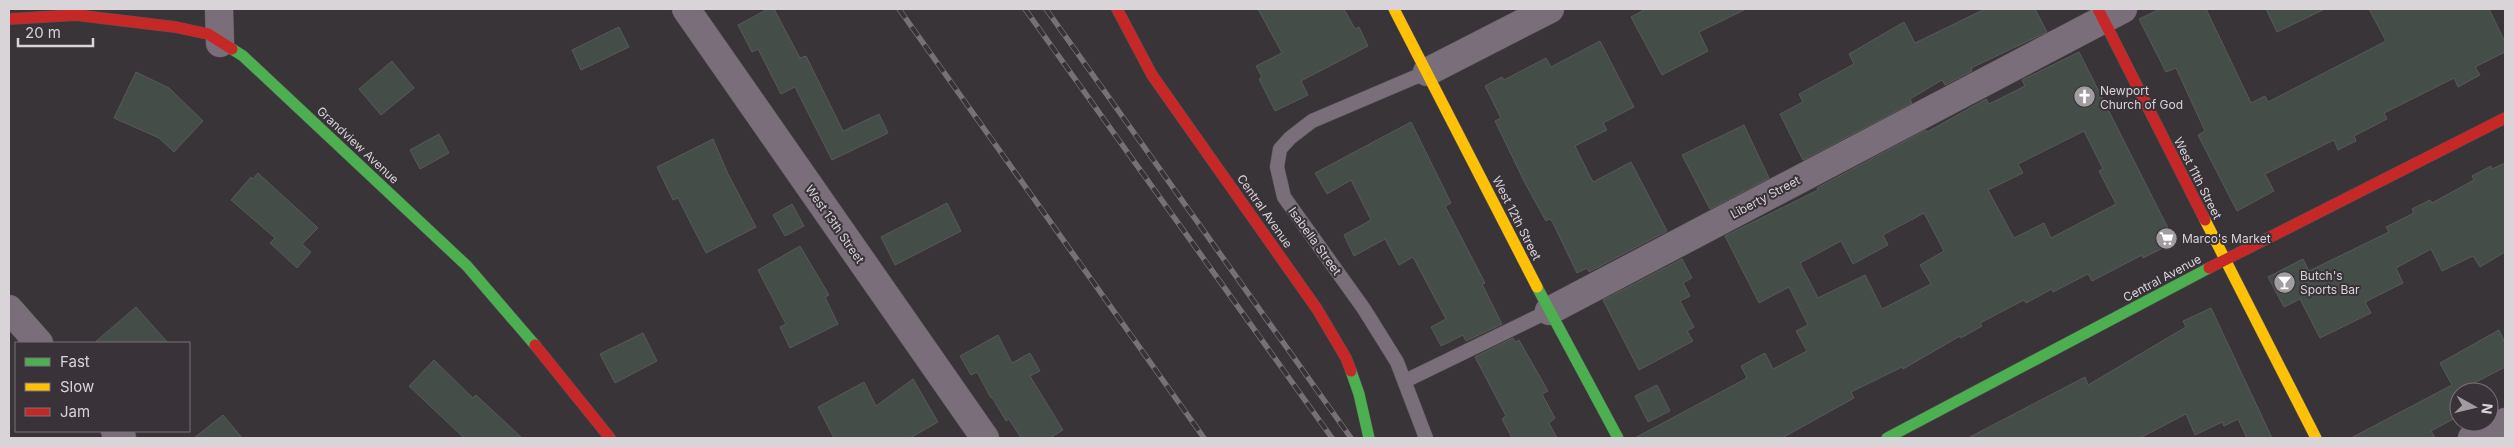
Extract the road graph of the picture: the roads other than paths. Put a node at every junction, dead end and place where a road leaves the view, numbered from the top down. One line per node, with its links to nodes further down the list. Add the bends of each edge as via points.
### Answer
1 (219, 9): 8 (street)
2 (686, 9): 18 (street, West 13th Street)
3 (1117, 9): 19 (street, Central Avenue, via 1152,74 1317,309 1346,358 1359,394)
4 (1394, 9): 9 (street, West 12th Street)
5 (1550, 9): 9 (street, Isabella Street)
6 (2108, 12): 11 (street, West 11th Street); 13 (street, Liberty Street)
7 (9, 19): 8 (street, Grandview Avenue, via 76,15 129,20 208,34)
8 (220, 43): 17 (street, Grandview Avenue, via 243,56 467,266 511,315)
9 (1427, 72): 13 (street, West 12th Street); 15 (lane, Isabella Street, via 1312,121 1280,149 1277,167 1284,198 1364,309)
10 (2505, 118): 11 (street, Central Avenue)
11 (2225, 261): 22 (street, Central Avenue); 23 (street, West 11th Street)
12 (9, 309): 14 (street)
13 (1549, 310): 15 (lane, Liberty Street); 21 (street, West 12th Street)
14 (38, 342)
15 (1405, 381): 20 (lane, Isabella Street)
16 (2505, 422): 24 (street)
17 (610, 438)
18 (985, 438)
19 (1369, 438)
20 (1426, 438)
21 (1618, 438)
22 (1887, 438)
23 (2316, 438)
24 (2472, 438)

